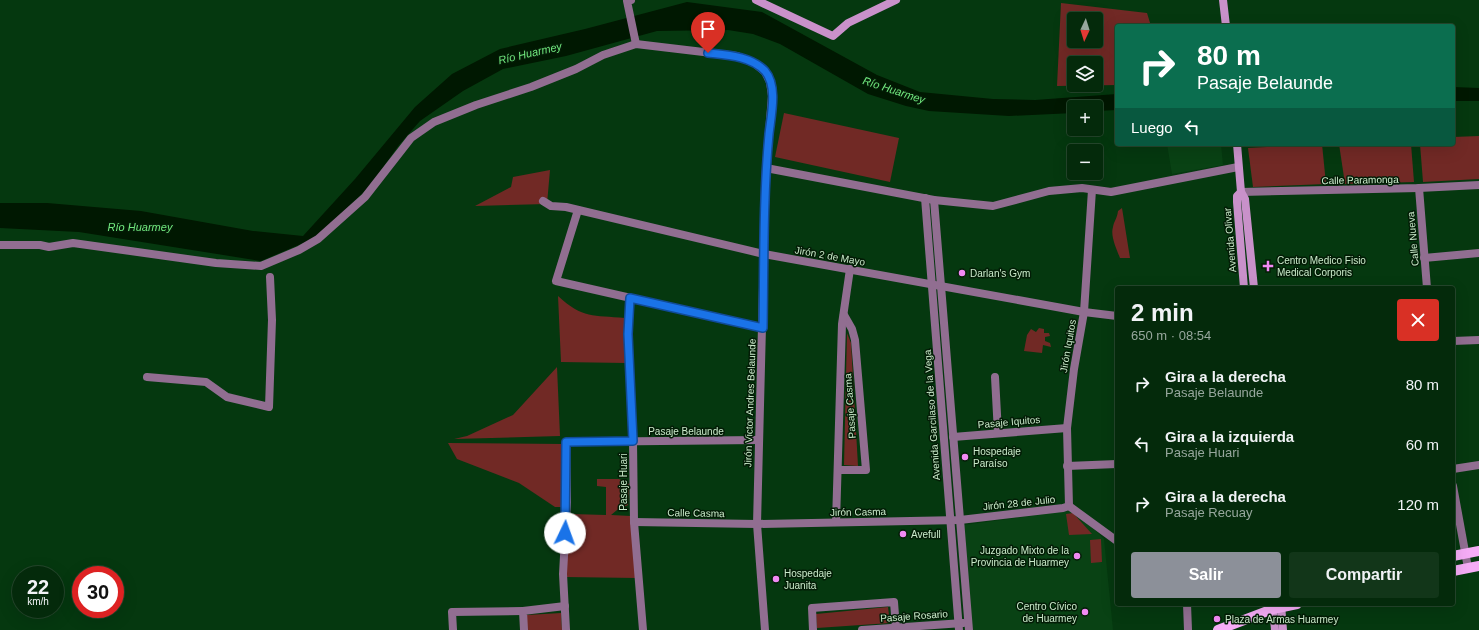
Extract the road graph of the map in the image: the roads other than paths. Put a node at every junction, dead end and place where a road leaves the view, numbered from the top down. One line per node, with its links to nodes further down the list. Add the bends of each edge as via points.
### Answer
1 (756, 0): 2 (street, via 832,36 848,23)
2 (896, 0)
3 (1223, 0): 5 (street)
4 (629, 1): 6 (street)
5 (1226, 24)
6 (636, 44): 9 (street, Jirón Victor Andres Belaunde, via 737,56 754,63 765,72 772,96); 18 (street, via 603,55 531,87 476,104 434,122 410,138 365,197 318,239 266,265 216,263 73,243 49,247)
7 (1237, 146): 8 (street)
8 (1238, 167): 12 (street, via 1111,192); 13 (street)
9 (766, 168): 14 (street); 20 (street, Jirón Victor Andres Belaunde)
10 (1479, 185): 11 (street, Calle Paramonga)
11 (1419, 188): 13 (street, Calle Paramonga); 21 (street, Calle Nueva)
12 (1092, 190): 15 (street, via 1082,188 1049,191 993,206); 30 (street, Jirón Iquitos)
13 (1240, 192): 26 (street, Avenida Olivar, via 1237,202); 27 (street, Avenida Olivar, via 1244,200)
14 (925, 198): 15 (street); 24 (street, Avenida Garcilaso de la Vega)
15 (934, 200): 25 (street, Avenida Garcilaso de la Vega)
16 (543, 201): 17 (street, Jirón 2 de Mayo, via 551,206)
17 (578, 210): 20 (street, Jirón 2 de Mayo); 29 (street, via 556,281)
18 (0, 244)
19 (1479, 253): 21 (street)
20 (764, 254): 22 (street, Jirón 2 de Mayo); 33 (street, Jirón Victor Andres Belaunde)
21 (1424, 258): 28 (street, Calle Nueva)
22 (850, 269): 24 (street, Jirón 2 de Mayo); 31 (street, Pasaje Casma)
23 (270, 277): 36 (street, via 272,320 269,406 227,397 206,382)
24 (931, 284): 25 (street, Jirón 2 de Mayo); 50 (street, Avenida Garcilaso de la Vega)
25 (940, 286): 30 (street, Jirón 2 de Mayo); 40 (street, Avenida Garcilaso de la Vega)
26 (1244, 286)
27 (1254, 286)
28 (1427, 286)
29 (630, 298): 33 (street); 42 (street, Pasaje Huari, via 628,334)
30 (1084, 312): 32 (street, Jirón 2 de Mayo); 38 (street, Jirón Iquitos)
31 (844, 315): 47 (street, Pasaje Casma); 47 (street, Pasaje Casma, via 855,340 866,470)
32 (1115, 316)
33 (763, 328): 41 (street, Jirón Victor Andres Belaunde)
34 (1479, 340): 35 (street)
35 (1455, 341)
36 (147, 377)
37 (996, 377): 39 (street)
38 (1067, 428): 39 (street, Pasaje Iquitos); 45 (street, Jirón Iquitos)
39 (998, 433): 40 (street, Pasaje Iquitos)
40 (953, 437): 51 (street, Avenida Garcilaso de la Vega)
41 (758, 440): 42 (street, Pasaje Belaunde); 54 (street, Jirón Victor Andres Belaunde)
42 (633, 441): 52 (street, Pasaje Huari); 62 (street, Pasaje Belaunde, via 566,442 567,502 563,574)
43 (1115, 464): 45 (street)
44 (1479, 465): 46 (street)
45 (1067, 466): 49 (street, Jirón Iquitos)
46 (1455, 469)
47 (838, 470): 53 (street, Pasaje Casma)
48 (1455, 496): 57 (street)
49 (1069, 506): 51 (street, Jirón 28 de Julio); 55 (street, Jirón 28 de Julio)
50 (950, 520): 51 (street, Jirón Casma); 53 (street, Jirón Casma); 67 (street, Avenida Garcilaso de la Vega)
51 (960, 520): 66 (street, Avenida Garcilaso de la Vega)
52 (634, 522): 54 (street, Calle Casma); 72 (street, Pasaje Huari)
53 (836, 522): 54 (street, Jirón Casma)
54 (757, 524): 73 (street, Jirón Victor Andres Belaunde)
55 (1115, 540)
56 (1479, 551): 57 (main road)
57 (1466, 554): 58 (main road); 60 (street)
58 (1455, 556)
59 (1479, 566): 60 (main road)
60 (1468, 568): 61 (main road)
61 (1455, 571)
62 (565, 606): 65 (street); 71 (street)
63 (1187, 606): 76 (street)
64 (1277, 606): 77 (main road); 78 (street); 79 (street)
65 (524, 610): 69 (street, via 452,612); 70 (street)
66 (968, 626): 67 (street, Pasaje Rosario)
67 (959, 627): 68 (street, Pasaje Rosario)
68 (896, 628): 74 (street, via 894,602 812,608); 75 (street, Pasaje Rosario)
69 (453, 630)
70 (524, 630)
71 (566, 630)
72 (643, 630)
73 (765, 630)
74 (813, 630)
75 (862, 630)
76 (1188, 630)
77 (1218, 630)
78 (1275, 630)
79 (1283, 630)

